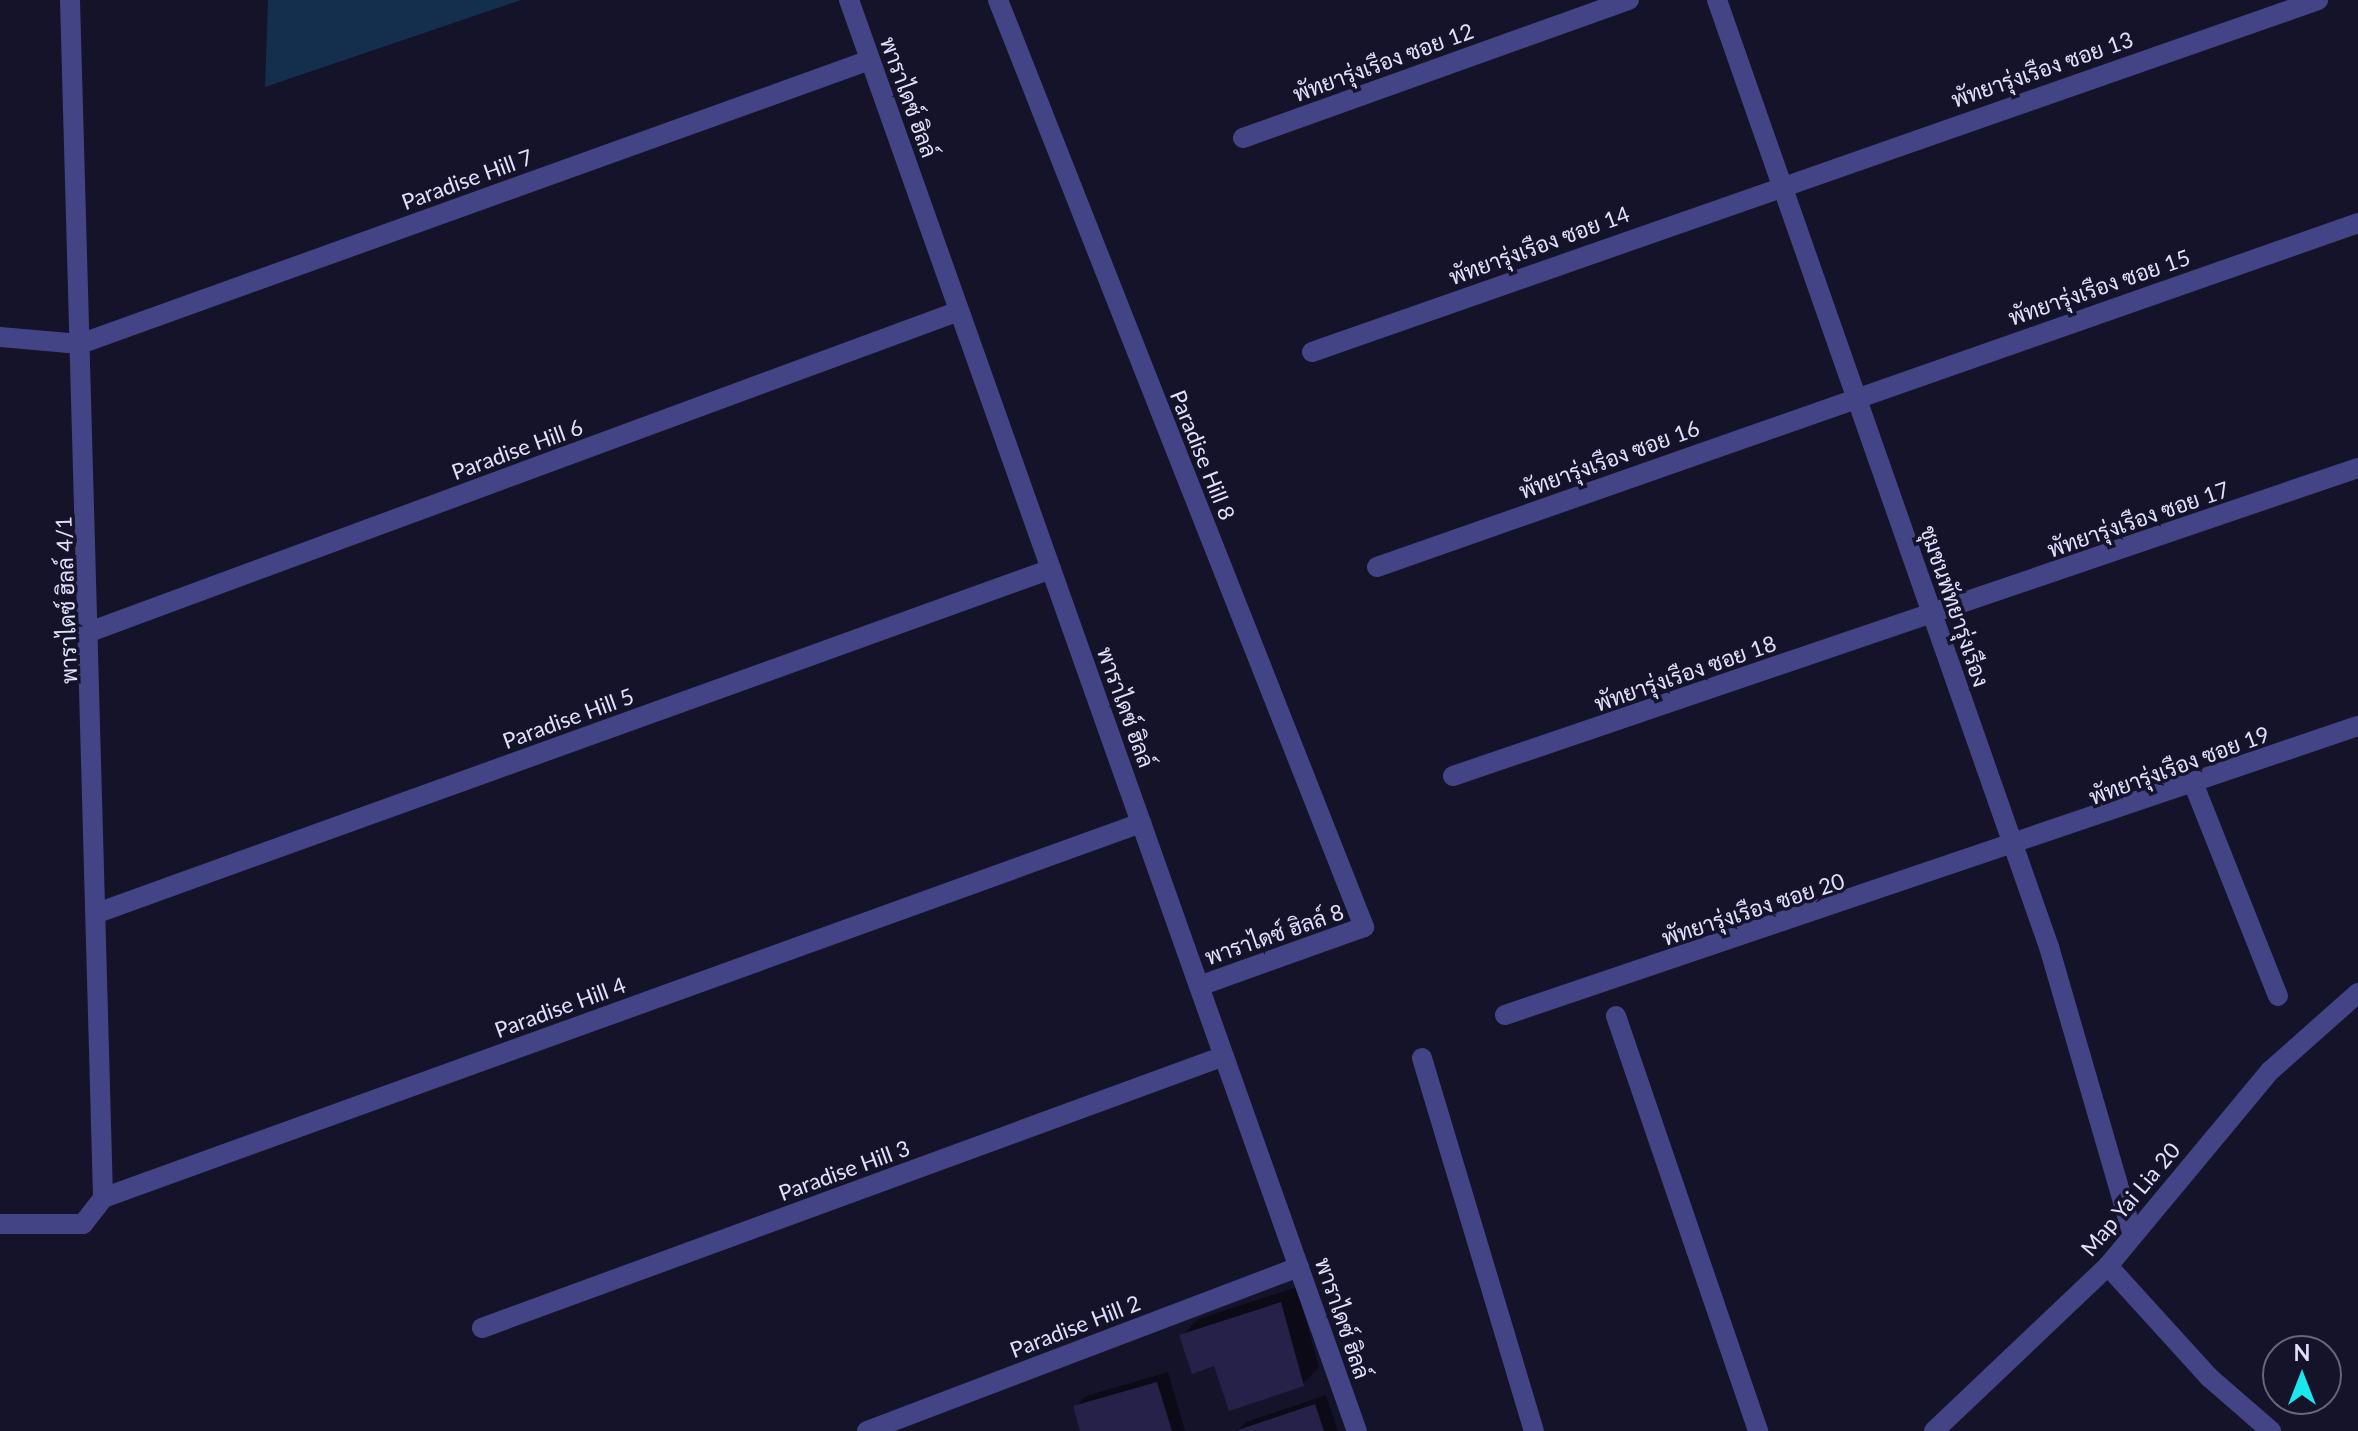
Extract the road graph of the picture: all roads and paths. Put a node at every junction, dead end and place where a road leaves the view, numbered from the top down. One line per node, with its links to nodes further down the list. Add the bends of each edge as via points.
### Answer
1 (70, 0): 13 (street, พาราไดซ์ ฮิลล์ 4/1)
2 (849, 0): 7 (street, พาราไดซ์ ฮิลล์)
3 (998, 0): 27 (street, พาราไดซ์ ฮิลล์ 8, via 1364,927)
4 (1629, 0): 8 (street, พัทยารุ่งเรือง ซอย 12)
5 (1717, 0): 9 (street, ชุมชนพัทยารุ่งเรือง)
6 (2318, 0): 9 (street, พัทยารุ่งเรือง ซอย 13)
7 (870, 60): 11 (street, พาราไดซ์ ฮิลล์); 13 (street, Paradise Hill 7)
8 (1243, 138)
9 (1782, 183): 14 (street, พัทยารุ่งเรือง ซอย 14); 15 (street, ชุมชนพัทยารุ่งเรือง)
10 (2358, 223): 15 (street, พัทยารุ่งเรือง ซอย 15)
11 (959, 311): 18 (street, พาราไดซ์ ฮิลล์); 20 (street, Paradise Hill 6)
12 (0, 337): 13 (street)
13 (80, 344): 20 (street, พาราไดซ์ ฮิลล์ 4/1)
14 (1312, 352)
15 (1856, 396): 17 (street, พัทยารุ่งเรือง ซอย 16); 19 (street, ชุมชนพัทยารุ่งเรือง)
16 (2358, 468): 19 (street, พัทยารุ่งเรือง ซอย 17)
17 (1377, 567)
18 (1051, 569): 24 (street, พาราไดซ์ ฮิลล์); 26 (street, Paradise Hill 5)
19 (1933, 615): 22 (street, พัทยารุ่งเรือง ซอย 18); 25 (street, ชุมชนพัทยารุ่งเรือง)
20 (92, 631): 26 (street, พาราไดซ์ ฮิลล์ 4/1)
21 (2358, 726): 23 (street, พัทยารุ่งเรือง ซอย 19)
22 (1453, 776)
23 (2194, 785): 25 (street, พัทยารุ่งเรือง ซอย 19); 29 (street)
24 (1141, 823): 27 (street, พาราไดซ์ ฮิลล์); 34 (street, Paradise Hill 4)
25 (2015, 848): 30 (street, พัทยารุ่งเรือง ซอย 20); 36 (street, ชุมชนพัทยารุ่งเรือง)
26 (100, 912): 34 (street, พาราไดซ์ ฮิลล์ 4/1)
27 (1199, 986): 32 (street, พาราไดซ์ ฮิลล์)
28 (2358, 993): 36 (street, Map Yai Lia 20, via 2270,1071)
29 (2278, 996)
30 (1505, 1015)
31 (1616, 1016): 43 (street)
32 (1224, 1056): 38 (street, พาราไดซ์ ฮิลล์); 39 (street, Paradise Hill 3)
33 (1422, 1058): 42 (street)
34 (103, 1198): 35 (street, Paradise Hill 4, via 83,1224)
35 (0, 1224)
36 (2132, 1232): 37 (street, Map Yai Lia 20)
37 (2108, 1266): 44 (street, Map Yai Lia 20); 45 (street, via 2210,1378)
38 (1299, 1267): 40 (street, Paradise Hill 2); 41 (street, พาราไดซ์ ฮิลล์)
39 (482, 1328)
40 (867, 1431)
41 (1357, 1431)
42 (1534, 1431)
43 (1758, 1431)
44 (1934, 1431)
45 (2271, 1431)

